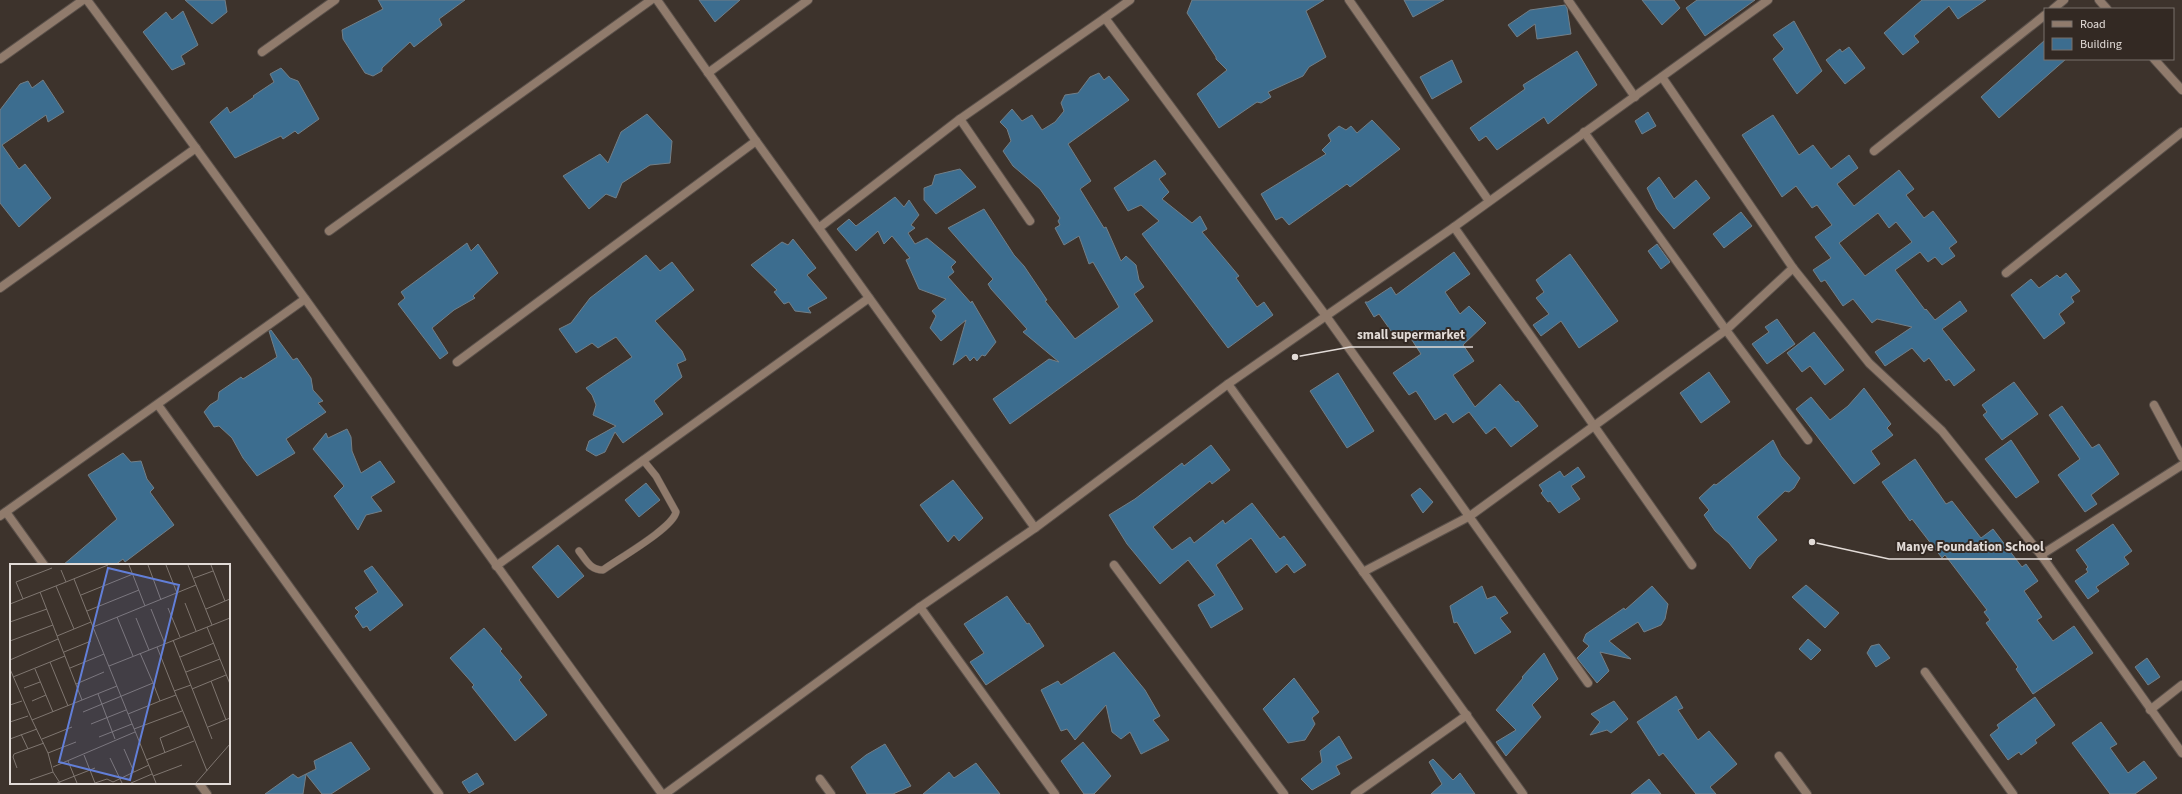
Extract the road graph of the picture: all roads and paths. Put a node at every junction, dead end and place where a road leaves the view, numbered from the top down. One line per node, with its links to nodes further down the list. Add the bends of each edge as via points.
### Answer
1 (83, 0): 18 (street)
2 (87, 0): 28 (street)
3 (335, 0): 17 (street)
4 (651, 0): 34 (street)
5 (656, 0): 20 (street)
6 (808, 0): 20 (street)
7 (1130, 0): 16 (street)
8 (1349, 0): 30 (street)
9 (1568, 0): 23 (street)
10 (1768, 0): 21 (street)
11 (2064, 0): 13 (street)
12 (2099, 0): 14 (street)
13 (2054, 8)
14 (2107, 8)
15 (2044, 16): 29 (street)
16 (1105, 18): 24 (street); 40 (street)
17 (262, 52)
18 (0, 59)
19 (2155, 60): 22 (street)
20 (708, 74): 27 (street)
21 (1662, 78): 23 (street); 35 (street)
22 (2182, 90)
23 (1635, 97): 25 (street)
24 (960, 119): 31 (street); 32 (street)
25 (1584, 132): 30 (street); 41 (street)
26 (2182, 132): 36 (street)
27 (756, 142): 32 (street); 42 (street)
28 (196, 148): 37 (street); 39 (street)
29 (1874, 151)
30 (1489, 201): 33 (street)
31 (1030, 221)
32 (820, 227): 38 (street)
33 (1454, 227): 40 (street); 46 (street)
34 (329, 231)
35 (1793, 268): 41 (street); 55 (street, via 1870,363 1942,431)
36 (2006, 273)
37 (0, 288)
38 (869, 298): 49 (street); 53 (street)
39 (305, 299): 44 (street); 59 (street)
40 (1326, 316): 43 (street); 52 (street)
41 (1726, 330): 46 (street); 47 (street)
42 (457, 362)
43 (1228, 384): 53 (street); 60 (street)
44 (158, 405): 51 (street); 72 (street)
45 (2154, 405): 48 (street)
46 (1594, 425): 52 (street); 58 (street)
47 (1808, 440)
48 (2182, 457)
49 (643, 460): 54 (lane, via 656,476 676,512 675,516 665,527 603,570 590,566); 59 (street)
50 (2182, 465): 55 (street)
51 (3, 514): 56 (street)
52 (1470, 516): 60 (street); 63 (street)
53 (1035, 528): 61 (street)
54 (579, 551)
55 (2041, 555): 65 (street)
56 (43, 564)
57 (1114, 565): 77 (street)
58 (1692, 565)
59 (496, 566): 73 (street)
60 (1363, 572): 66 (street)
61 (920, 607): 74 (street); 76 (street)
62 (1925, 672): 81 (street)
63 (1588, 683)
64 (2182, 685): 65 (street)
65 (2150, 710): 67 (street)
66 (1467, 715): 78 (street); 79 (street)
67 (2182, 753)
68 (1780, 756): 80 (street)
69 (820, 779): 75 (street)
70 (201, 784): 71 (street)
71 (207, 794)
72 (439, 794)
73 (662, 794)
74 (665, 794)
75 (831, 794)
76 (1055, 794)
77 (1284, 794)
78 (1355, 794)
79 (1523, 794)
80 (1807, 794)
81 (2013, 794)

